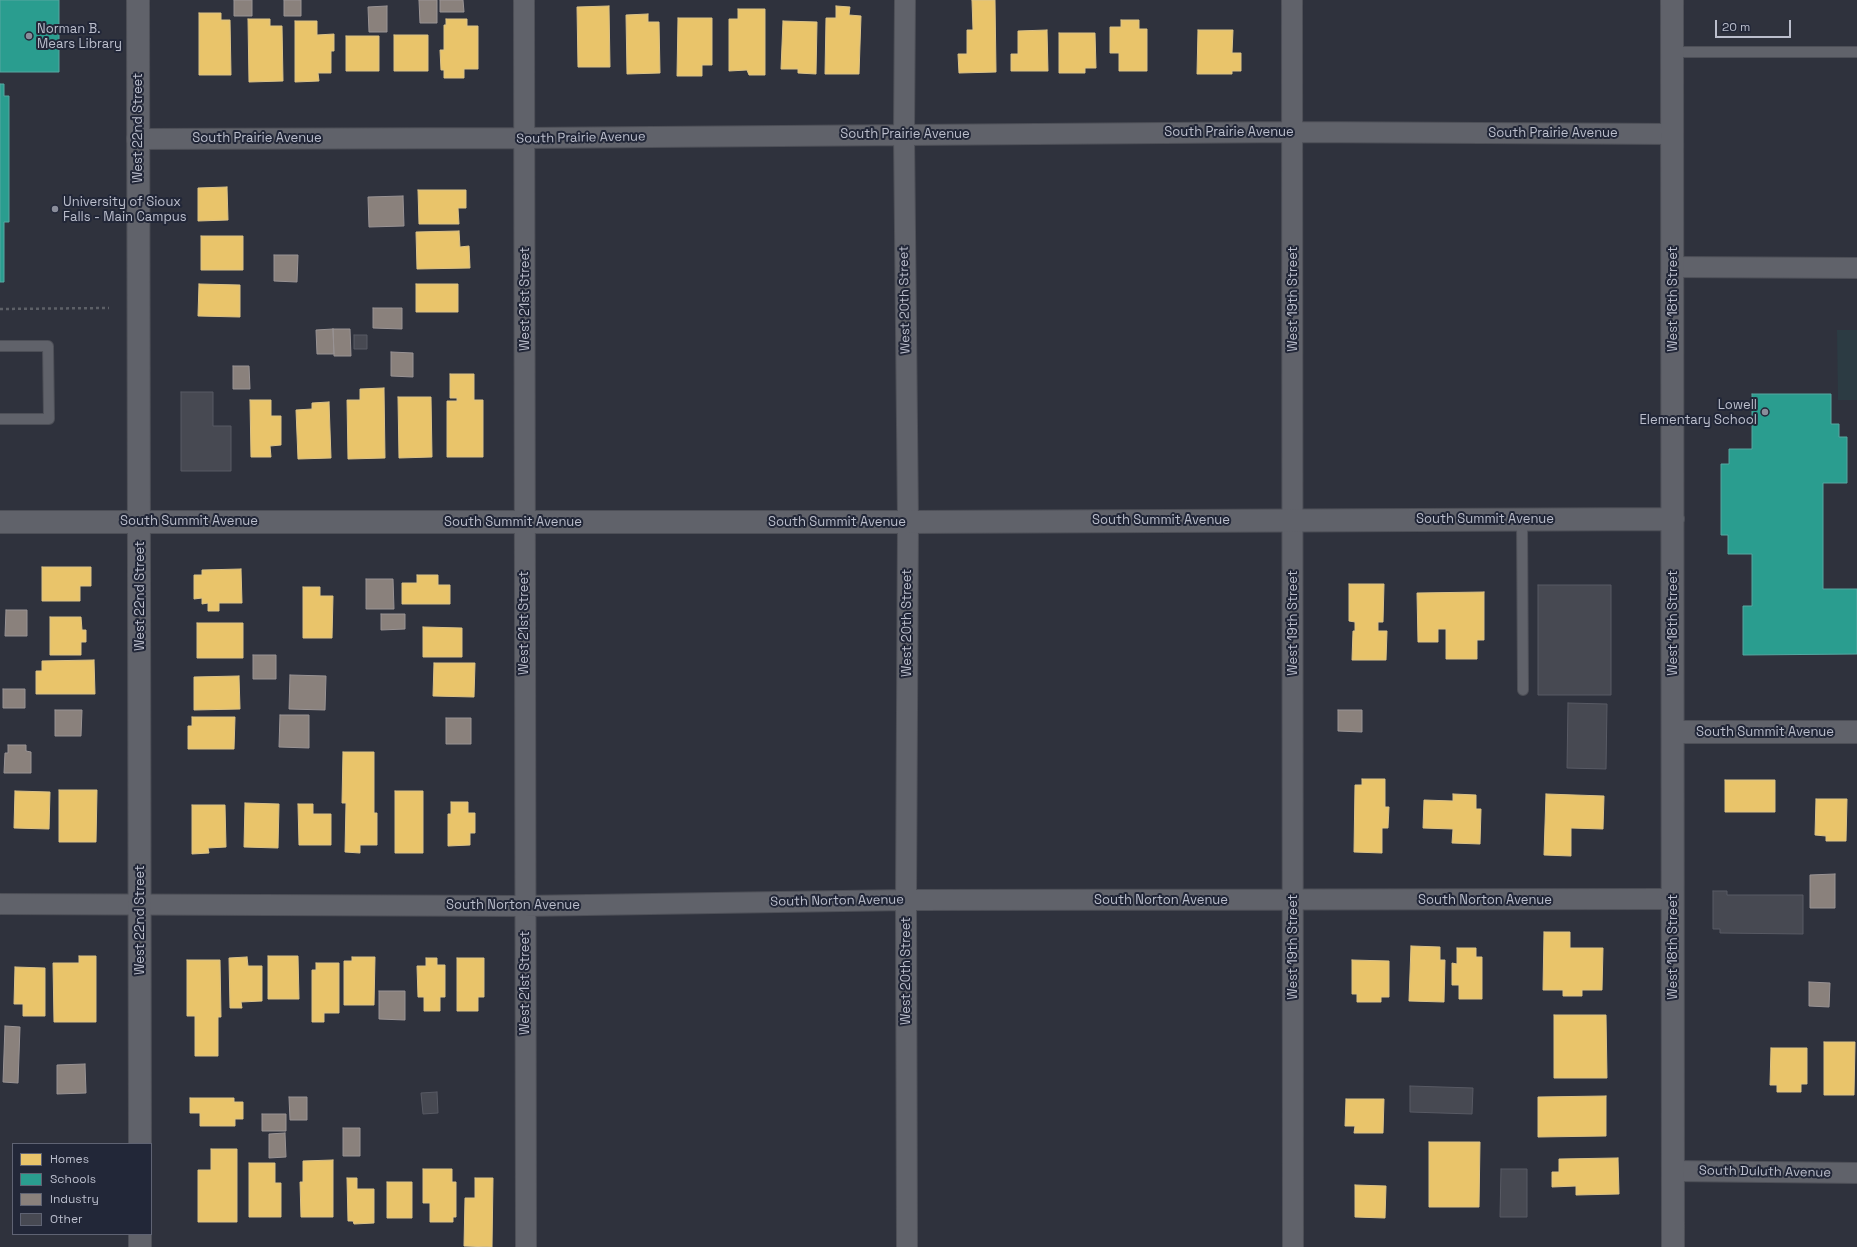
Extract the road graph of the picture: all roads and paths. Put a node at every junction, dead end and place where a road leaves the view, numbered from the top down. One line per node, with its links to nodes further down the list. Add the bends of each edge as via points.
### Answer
1 (138, 0): 11 (street, West 22nd Street)
2 (524, 0): 12 (street, West 21st Street)
3 (905, 0): 9 (street, West 20th Street)
4 (1292, 0): 8 (street, West 19th Street)
5 (1672, 0): 6 (street, West 18th Street)
6 (1672, 52): 7 (lane); 10 (street, West 18th Street)
7 (1857, 52)
8 (1292, 132): 9 (street, South Prairie Avenue); 10 (street, South Prairie Avenue); 21 (street, West 19th Street)
9 (904, 134): 12 (street, South Prairie Avenue); 25 (street, West 20th Street)
10 (1672, 134): 13 (street, West 18th Street)
11 (137, 138): 12 (street, South Prairie Avenue); 22 (street, West 22nd Street)
12 (525, 138): 24 (street, West 21st Street)
13 (1673, 267): 14 (street); 20 (street, West 18th Street)
14 (1857, 268)
15 (110, 308): 16 (path)
16 (0, 309)
17 (0, 346): 18 (lane, via 48,346 49,419)
18 (0, 419)
19 (1522, 519): 20 (street, South Summit Avenue); 21 (street, South Summit Avenue); 26 (lane)
20 (1673, 519): 27 (street, West 18th Street)
21 (1293, 520): 25 (street, South Summit Avenue); 31 (street, West 19th Street)
22 (140, 521): 23 (street, South Summit Avenue); 24 (street, South Summit Avenue); 33 (street, West 22nd Street)
23 (0, 522)
24 (524, 522): 25 (street, South Summit Avenue); 34 (street, West 21st Street)
25 (908, 522): 30 (street, West 20th Street)
26 (1523, 690)
27 (1673, 732): 28 (street, South Summit Avenue); 29 (street, West 18th Street)
28 (1857, 732)
29 (1673, 899): 31 (street, South Norton Avenue); 36 (street, West 18th Street)
30 (906, 900): 31 (street, South Norton Avenue); 34 (street, South Norton Avenue); 41 (street, West 20th Street)
31 (1292, 900): 42 (street, West 19th Street)
32 (0, 904): 33 (street, South Norton Avenue)
33 (139, 904): 34 (street, South Norton Avenue); 35 (street, West 22nd Street)
34 (524, 906): 40 (street, West 21st Street)
35 (140, 1143)
36 (1673, 1171): 37 (street, South Duluth Avenue); 43 (street, West 18th Street)
37 (1857, 1173)
38 (140, 1235): 39 (street)
39 (140, 1247)
40 (526, 1247)
41 (906, 1247)
42 (1293, 1247)
43 (1673, 1247)

